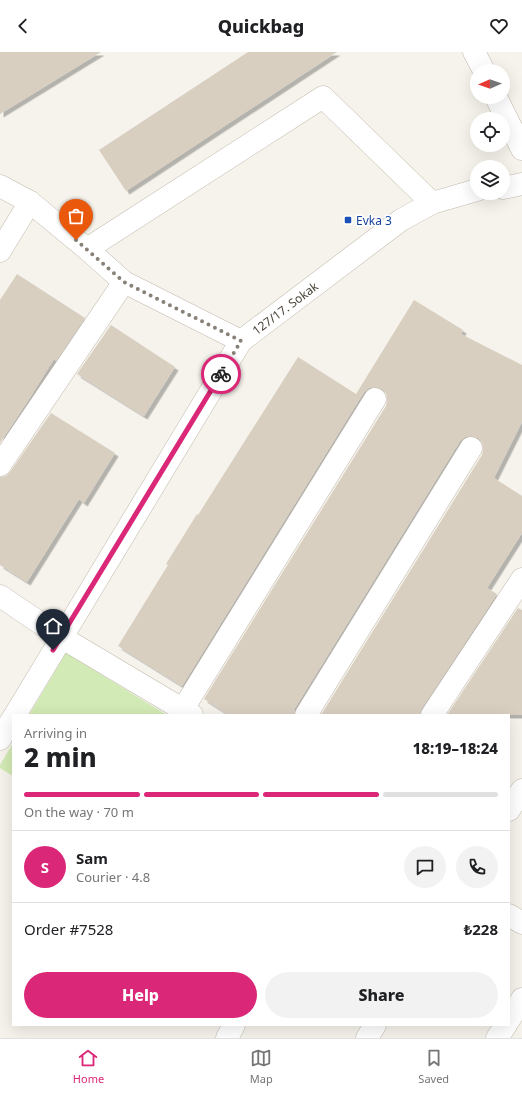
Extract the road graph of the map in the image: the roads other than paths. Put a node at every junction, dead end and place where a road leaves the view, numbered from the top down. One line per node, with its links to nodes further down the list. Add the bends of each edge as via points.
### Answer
1 (474, 52): 2 (street)
2 (480, 64)
3 (500, 104): 4 (street)
4 (522, 149)
5 (522, 184): 7 (street)
6 (0, 186): 9 (street)
7 (510, 187)
8 (470, 192): 10 (street, 127/17. Sokak)
9 (30, 202): 11 (street); 12 (street)
10 (432, 203): 11 (street, via 323,97); 14 (street, 127/17. Sokak, via 400,220)
11 (87, 249): 13 (street)
12 (0, 251)
13 (124, 282): 14 (street); 17 (street)
14 (241, 341): 20 (street, 127/17. Sokak)
15 (375, 399): 21 (street)
16 (471, 448): 23 (street)
17 (0, 465)
18 (522, 579): 24 (street)
19 (0, 596): 20 (street)
20 (61, 637): 21 (street); 22 (street, 127/17. Sokak)
21 (188, 712)
22 (15, 714)
23 (307, 714)
24 (433, 714)
25 (12, 720): 26 (street)
26 (0, 740)
27 (522, 790): 28 (street)
28 (510, 808)
29 (510, 916): 30 (street)
30 (522, 923)
31 (522, 999): 32 (street)
32 (510, 1018)
33 (233, 1026): 36 (street)
34 (374, 1026): 37 (street)
35 (505, 1026): 38 (street)
36 (227, 1038)
37 (367, 1038)
38 (498, 1038)

